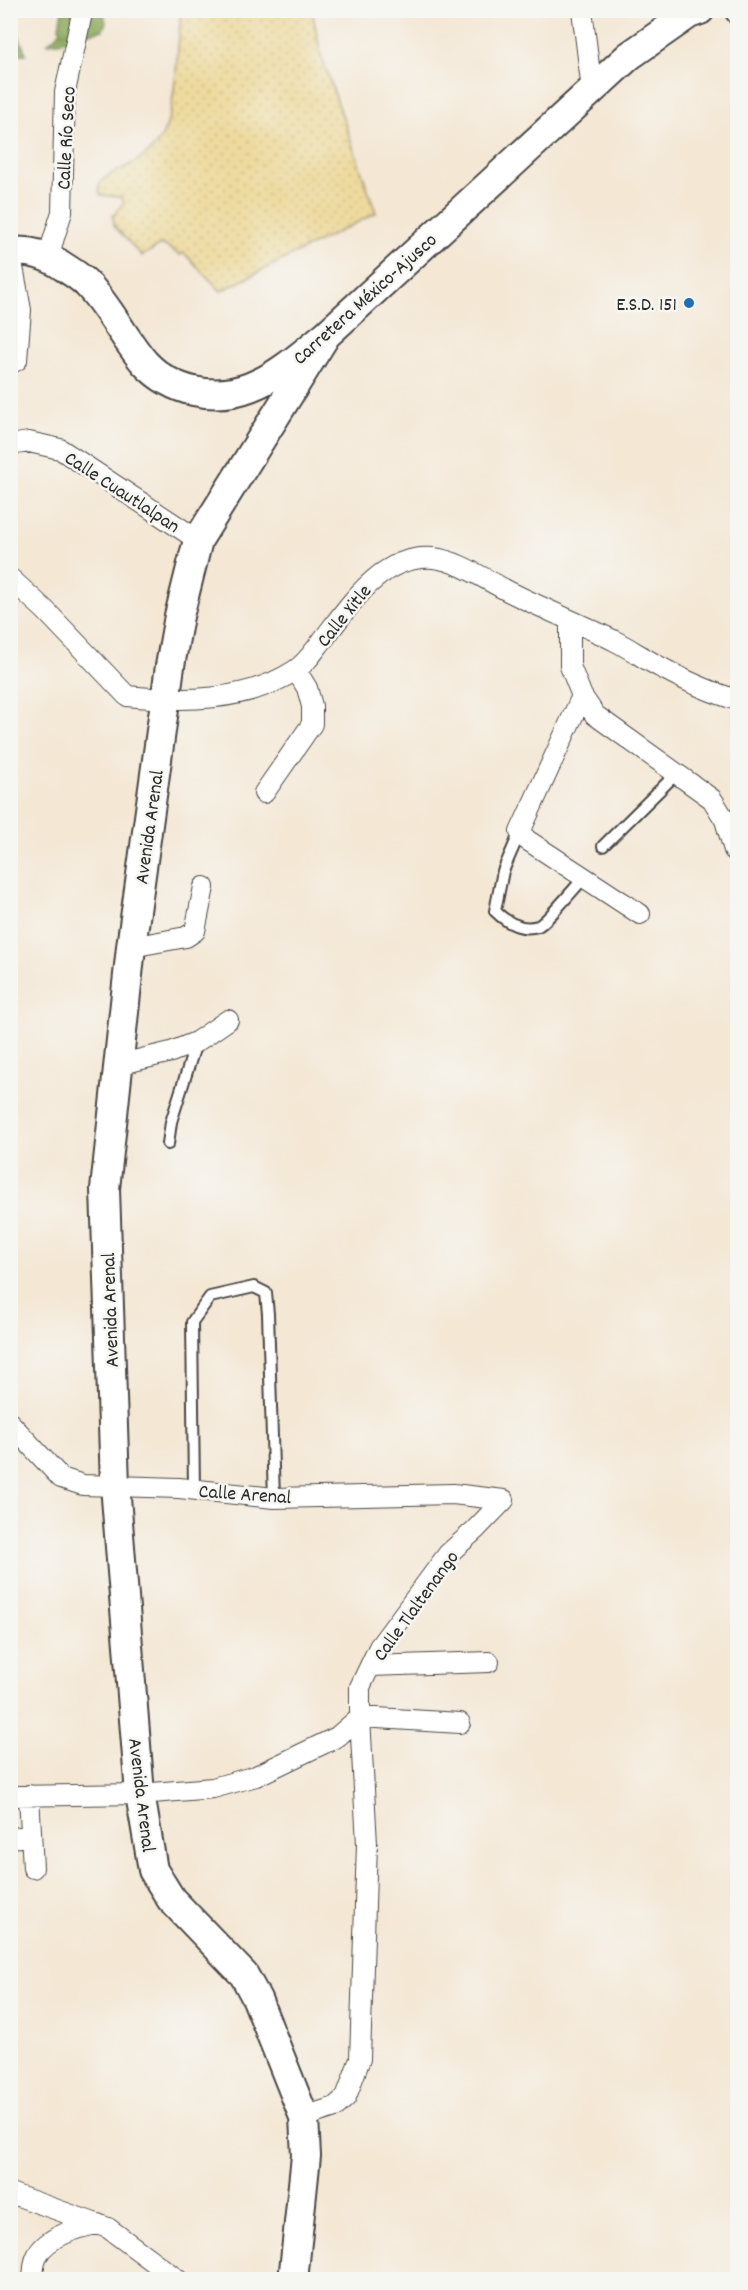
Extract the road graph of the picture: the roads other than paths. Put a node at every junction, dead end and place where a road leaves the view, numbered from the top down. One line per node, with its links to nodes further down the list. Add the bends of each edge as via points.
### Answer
1 (582, 10): 6 (street)
2 (700, 10): 6 (street, Carretera México-Ajusco, via 629,56)
3 (728, 10): 5 (lane)
4 (81, 18): 8 (street, Calle Río Seco, via 65,92 62,212)
5 (738, 23)
6 (591, 90): 9 (street, Carretera México-Ajusco)
7 (11, 252): 8 (street, Carretera México-Ajusco); 10 (street, via 21,310 17,360)
8 (48, 257): 9 (street, Carretera México-Ajusco, via 88,284 145,364 168,382 196,393 225,394 250,387 282,370)
9 (326, 335): 12 (street, Avenida Arenal)
10 (10, 364)
11 (10, 445): 12 (street, Calle Cuautlalpan, via 29,442 60,449)
12 (198, 540): 18 (street, Avenida Arenal, via 179,616)
13 (10, 578): 18 (street, Calle Xitle, via 127,696)
14 (570, 621): 15 (street, Calle Xitle, via 448,562 417,558 370,580); 16 (street, via 570,666); 17 (street, Calle Xitle, via 719,695)
15 (296, 670): 18 (street, Calle Xitle, via 279,680 240,692); 20 (street, via 307,688 312,724)
16 (582, 696): 19 (street, via 595,715); 21 (street)
17 (738, 700)
18 (166, 701): 27 (street, Avenida Arenal)
19 (677, 773): 22 (lane); 23 (street, via 712,799 725,820)
20 (264, 793)
21 (520, 832): 24 (street); 24 (lane, via 503,871 495,911 507,923 539,925)
22 (603, 846)
23 (734, 850)
24 (584, 878): 26 (street)
25 (204, 887): 27 (street, via 195,931 186,937)
26 (640, 914)
27 (131, 947): 30 (street, Avenida Arenal)
28 (228, 1020): 29 (street)
29 (196, 1042): 30 (street); 31 (lane)
30 (117, 1065): 33 (street, Avenida Arenal, via 105,1188)
31 (168, 1144)
32 (10, 1423): 33 (street, Calle Arenal, via 61,1478 82,1485)
33 (115, 1485): 34 (street, Calle Arenal); 41 (street, Avenida Arenal)
34 (194, 1490): 35 (street, Calle Arenal); 35 (lane, via 192,1322 210,1297 254,1287 266,1293 268,1314)
35 (274, 1498): 36 (street, Calle Arenal, via 453,1494)
36 (504, 1500): 38 (street, Calle Tlaltenango, via 448,1554 379,1647)
37 (489, 1662): 38 (street)
38 (371, 1666): 39 (street, Calle Tlaltenango, via 360,1688)
39 (360, 1717): 40 (street); 41 (street, via 337,1737 256,1776 213,1788); 45 (street, Calle Tlaltenango, via 367,1844 360,2059 346,2097 335,2107)
40 (460, 1723)
41 (140, 1794): 42 (street); 45 (street, Avenida Arenal, via 153,1870 171,1899 244,1975)
42 (20, 1796): 43 (street)
43 (20, 1837): 44 (street)
44 (33, 1868)
45 (304, 2117): 50 (street, Avenida Arenal, via 306,2156)
46 (10, 2193): 47 (street)
47 (98, 2224): 48 (street, via 80,2227 48,2244 37,2255); 49 (street)
48 (33, 2280)
49 (178, 2280)
50 (293, 2280)

